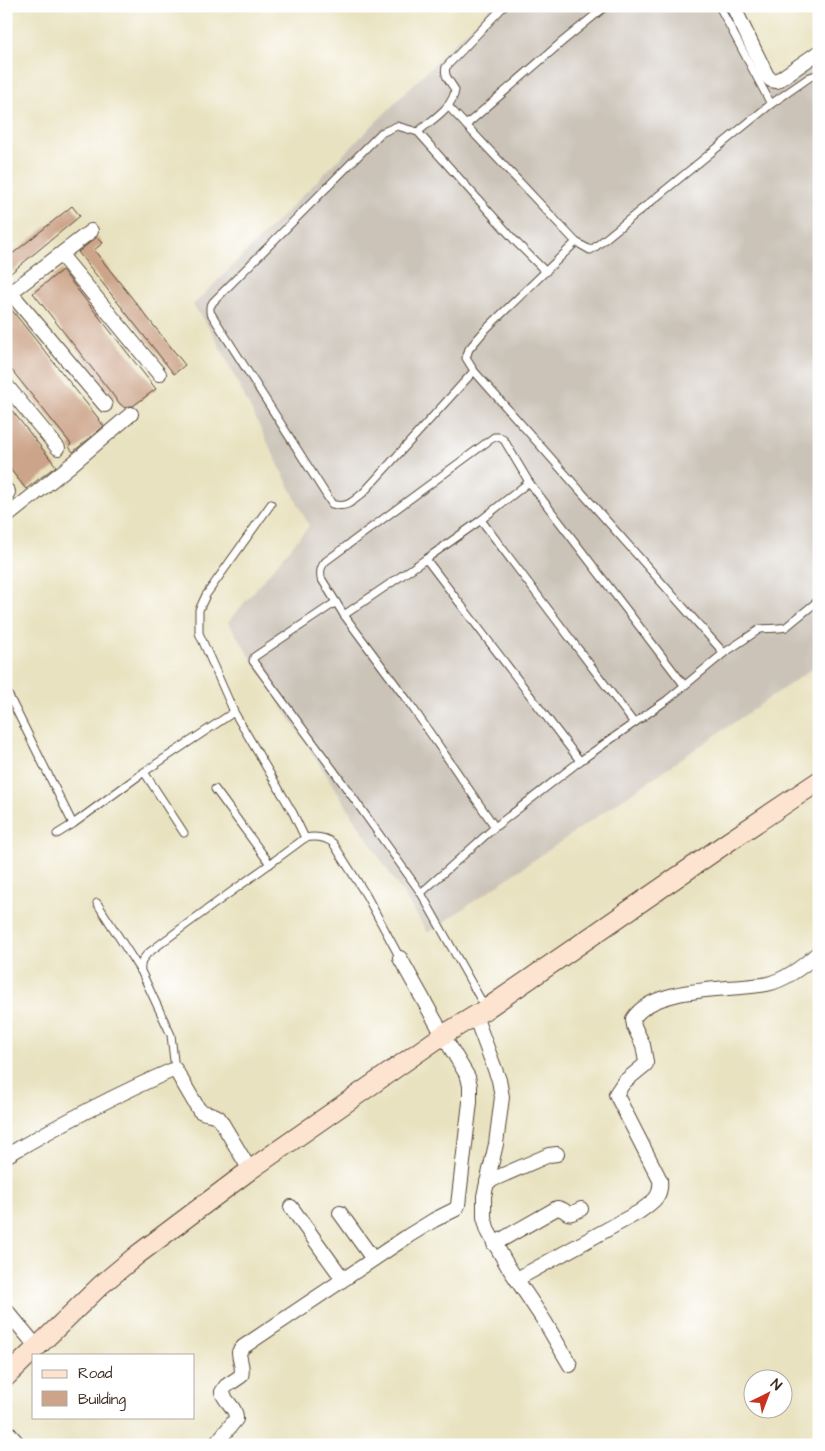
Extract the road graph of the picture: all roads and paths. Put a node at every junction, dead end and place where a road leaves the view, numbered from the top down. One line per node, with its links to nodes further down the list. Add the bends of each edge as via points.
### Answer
1 (504, 6): 8 (lane, via 446,67 446,74 455,90)
2 (606, 6): 9 (lane)
3 (719, 6): 7 (lane)
4 (733, 6): 5 (street, via 771,80 777,81)
5 (819, 52)
6 (819, 74): 7 (lane)
7 (771, 104): 12 (lane, via 594,248 586,249)
8 (448, 106): 9 (lane); 10 (lane)
9 (466, 125): 12 (lane)
10 (418, 132): 14 (lane); 16 (lane, via 396,126 381,133 213,302 210,312 332,504 338,506 347,505 364,492)
11 (91, 231): 13 (street)
12 (576, 242): 14 (lane)
13 (61, 255): 15 (street); 17 (street)
14 (546, 272): 16 (lane, via 469,349 466,358)
15 (8, 294): 19 (street)
16 (474, 371): 30 (lane)
17 (159, 374)
18 (6, 385): 21 (street)
19 (105, 405)
20 (131, 414): 24 (street)
21 (58, 448)
22 (529, 482): 25 (lane); 28 (lane, via 504,440 494,437 323,565 321,578); 31 (lane)
23 (271, 504): 33 (lane, via 199,610 199,633)
24 (6, 517)
25 (480, 520): 26 (lane); 34 (lane)
26 (426, 559): 29 (lane); 35 (lane)
27 (819, 600): 30 (lane, via 786,627 760,629)
28 (336, 602): 29 (lane); 45 (lane, via 254,657 253,661)
29 (344, 615): 40 (lane)
30 (724, 653): 31 (lane)
31 (684, 685): 34 (lane)
32 (6, 690): 39 (lane)
33 (234, 712): 36 (lane); 43 (lane)
34 (634, 723): 35 (lane)
35 (580, 761): 40 (lane)
36 (144, 772): 39 (lane); 41 (lane)
37 (819, 781): 50 (street)
38 (215, 789): 44 (lane)
39 (74, 824): 42 (lane)
40 (495, 827): 45 (lane)
41 (184, 832)
42 (57, 834)
43 (305, 838): 44 (lane); 48 (lane, via 323,838 333,843)
44 (270, 864): 49 (lane, via 148,954 141,963)
45 (420, 893): 50 (lane)
46 (97, 903): 49 (lane)
47 (819, 952): 62 (street, via 789,974 768,984 691,991 643,1008 636,1014 634,1026 643,1045 646,1064 624,1082 616,1094 660,1180 658,1195 639,1212)
48 (400, 958): 50 (street)
49 (141, 971): 51 (lane, via 171,1036)
50 (465, 1022): 54 (street); 55 (street, via 499,1080 502,1097); 60 (street, via 470,1102 458,1205)
51 (175, 1069): 53 (street, via 148,1080); 54 (street, via 199,1110 216,1114 219,1118)
52 (557, 1154): 55 (street)
53 (6, 1156)
54 (250, 1170): 64 (street, via 101,1285)
55 (487, 1182): 59 (street, via 484,1217)
56 (291, 1207): 61 (street)
57 (581, 1208): 59 (street, via 568,1214 557,1208)
58 (340, 1213): 60 (street)
59 (494, 1244): 62 (street)
60 (372, 1259): 61 (street)
61 (343, 1279): 69 (street, via 239,1352 241,1376 226,1386 221,1394 236,1413 236,1418)
62 (516, 1279): 65 (street)
63 (6, 1310): 64 (street)
64 (37, 1348): 66 (street)
65 (570, 1365)
66 (6, 1377)
67 (6, 1430): 68 (street)
68 (19, 1445)
69 (215, 1445)

